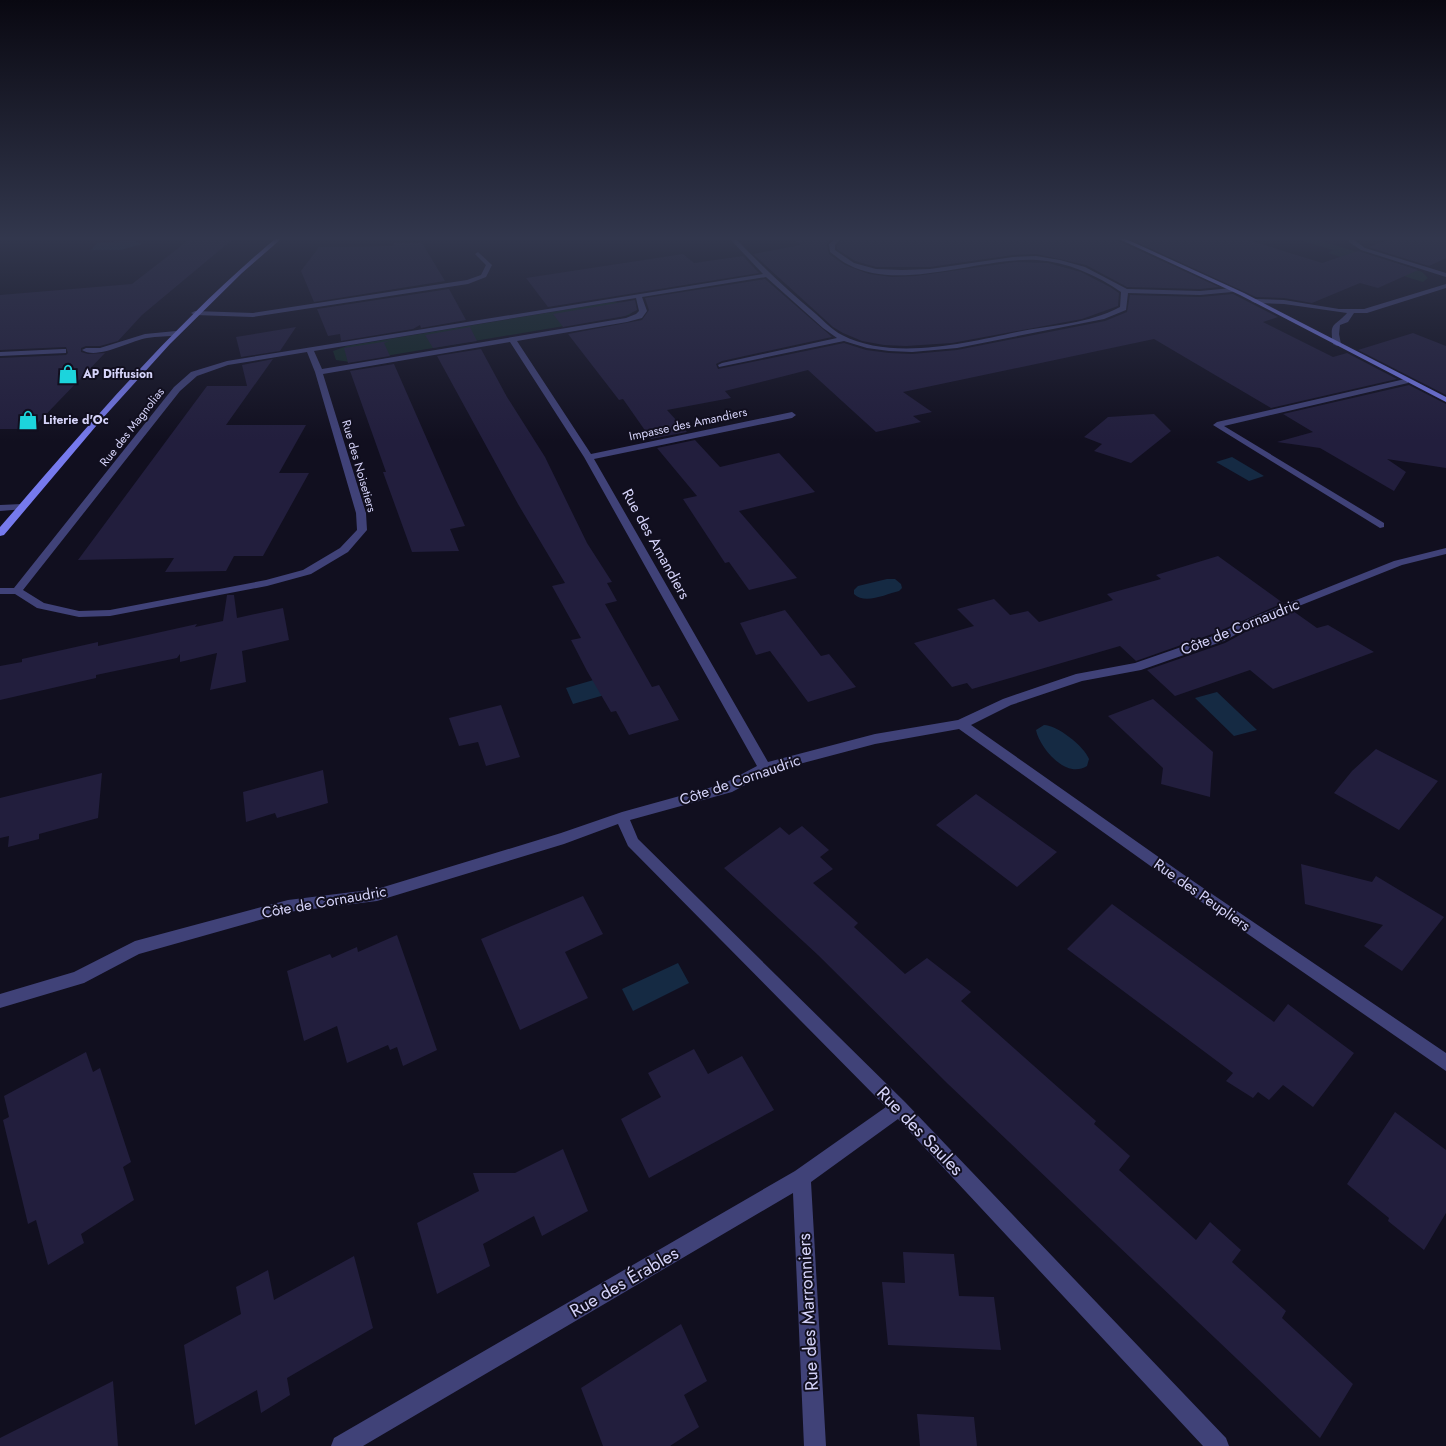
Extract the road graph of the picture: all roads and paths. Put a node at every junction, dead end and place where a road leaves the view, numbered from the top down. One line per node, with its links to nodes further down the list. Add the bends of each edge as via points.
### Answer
1 (202, 306): 11 (main road)
2 (304, 306): 11 (street, via 253,314)
3 (574, 306): 17 (street, Rue des Magnolias)
4 (642, 306): 14 (street, via 639,316 627,320)
5 (802, 306): 13 (street)
6 (1123, 306): 13 (street, via 1115,313 1094,319 988,341 922,350 876,348)
7 (1265, 306): 15 (main road)
8 (1310, 306): 10 (street)
9 (1381, 306): 10 (street)
10 (1352, 311): 15 (street, via 1337,324)
11 (195, 313): 12 (main road)
12 (176, 333): 16 (street, via 145,336 101,350); 26 (main road)
13 (844, 339): 20 (street)
14 (513, 340): 21 (street); 25 (street, Rue des Amandiers)
15 (1337, 344): 22 (main road)
16 (86, 350)
17 (310, 350): 21 (street); 32 (street, Rue des Magnolias, via 227,363 194,374 176,389)
18 (63, 351): 19 (street)
19 (0, 354)
20 (722, 365)
21 (318, 372): 32 (street, Rue des Noisetiers, via 361,513 362,530 344,550 307,572 267,583 110,613 79,614 41,606)
22 (1405, 381): 23 (main road); 28 (street, via 1217,425)
23 (1446, 400)
24 (792, 415): 25 (street, Impasse des Amandiers)
25 (589, 457): 34 (street, Rue des Amandiers)
26 (22, 507): 27 (street); 29 (main road)
27 (0, 508)
28 (1380, 525)
29 (0, 533)
30 (1446, 551): 33 (street, Côte de Cornaudric, via 1398,563 1256,620 1220,638 1137,667 1071,680 1007,702)
31 (0, 591): 32 (street)
32 (17, 591)
33 (961, 724): 34 (street, Côte de Cornaudric, via 875,739); 37 (street, Rue des Peupliers, via 1190,887)
34 (765, 768): 35 (street, Côte de Cornaudric, via 727,788)
35 (622, 817): 36 (street, Côte de Cornaudric, via 377,895 288,906 136,948 78,978); 38 (street, Rue des Saules, via 633,842)
36 (0, 1001)
37 (1446, 1062)
38 (899, 1108): 39 (street, Rue des Érables); 42 (street, Rue des Saules)
39 (802, 1178): 40 (street, Rue des Érables); 41 (street, Rue des Marronniers)
40 (342, 1446)
41 (815, 1446)
42 (1218, 1446)

